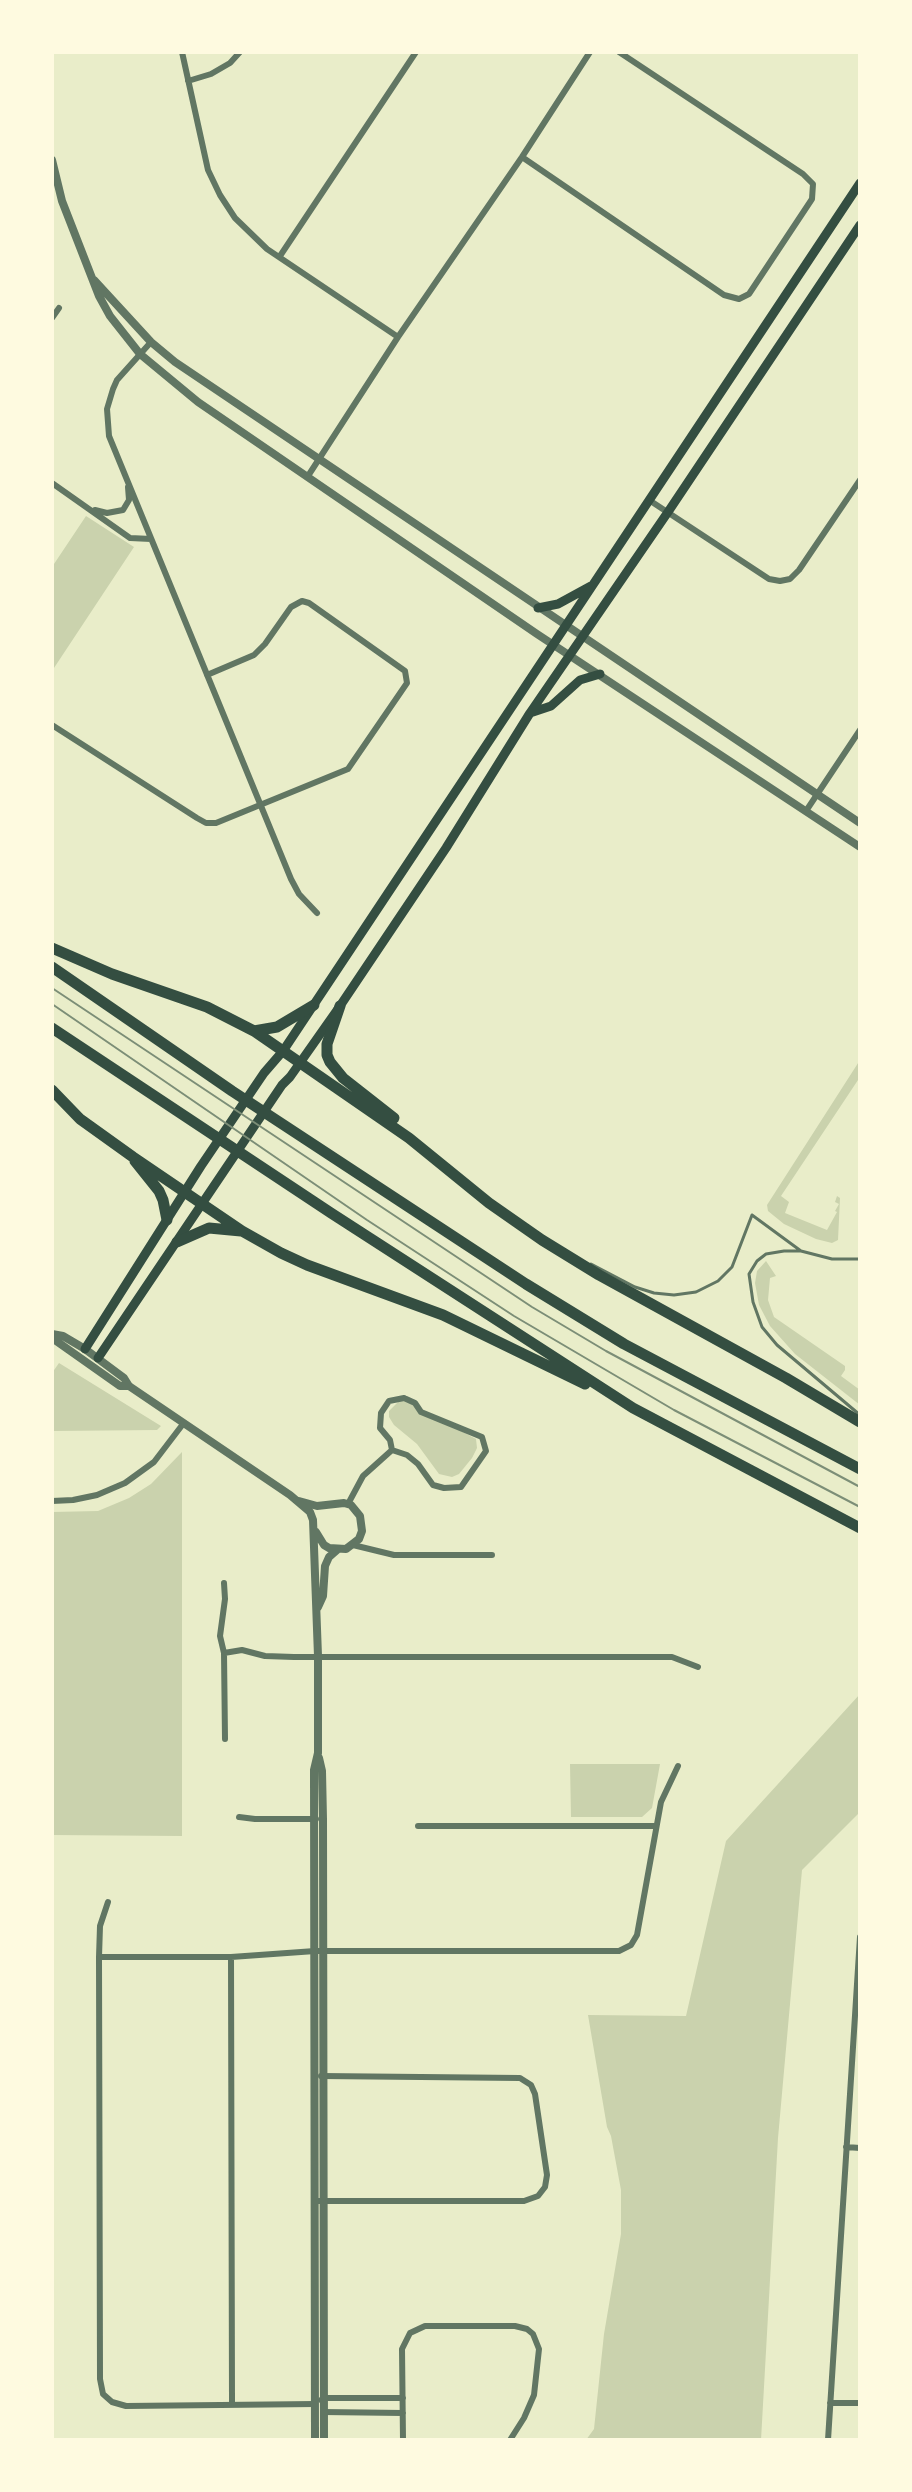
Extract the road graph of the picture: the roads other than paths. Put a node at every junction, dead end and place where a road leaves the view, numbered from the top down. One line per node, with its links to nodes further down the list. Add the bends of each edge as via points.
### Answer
1 (182, 52): 6 (street)
2 (240, 52): 6 (street, via 211,74)
3 (416, 52): 11 (street)
4 (590, 52): 7 (street)
5 (619, 52): 7 (street, via 813,184 812,199 749,294 739,299 724,295)
6 (188, 81): 11 (street, via 205,159 220,195 245,229)
7 (522, 157): 15 (street)
8 (52, 160): 12 (street, via 71,229)
9 (860, 183): 23 (main road)
10 (860, 225): 25 (main road)
11 (280, 256): 15 (street)
12 (94, 279): 16 (street); 17 (street, via 110,316)
13 (59, 308): 14 (street)
14 (52, 318)
15 (398, 337): 18 (street)
16 (151, 342): 17 (street); 18 (street)
17 (140, 354): 19 (street, via 198,402); 21 (street, via 117,380 107,409 109,436)
18 (318, 459): 19 (street); 28 (street)
19 (308, 476): 31 (street)
20 (860, 480): 25 (street, via 786,581 769,579)
21 (128, 481): 24 (street, via 129,500 123,510 107,513); 26 (street)
22 (52, 483): 24 (street)
23 (649, 500): 25 (street); 27 (main road)
24 (88, 507): 26 (street, via 130,538)
25 (668, 512): 30 (main road)
26 (151, 539): 34 (street)
27 (594, 584): 28 (main road, via 558,604); 29 (main road)
28 (538, 608): 29 (street)
29 (565, 627): 30 (street); 31 (main road)
30 (582, 637): 32 (main road); 38 (street)
31 (553, 645): 32 (street); 46 (main road)
32 (569, 655): 33 (street); 35 (main road)
33 (600, 674): 35 (main road, via 580,680 551,706); 40 (street)
34 (207, 675): 39 (street); 39 (street, via 254,655 291,607 302,601 407,676 405,689 348,769)
35 (530, 713): 47 (main road)
36 (52, 725): 39 (street, via 206,823)
37 (860, 730): 38 (street)
38 (817, 795): 40 (street); 41 (street)
39 (261, 806): 43 (street, via 296,889)
40 (806, 811): 42 (street)
41 (860, 823)
42 (860, 847)
43 (317, 913)
44 (52, 948): 49 (highway, via 207,1007)
45 (52, 967): 71 (highway, via 538,1292 624,1344)
46 (314, 1005): 49 (highway, via 277,1027); 50 (main road)
47 (340, 1006): 51 (main road); 53 (highway, via 327,1044 330,1062)
48 (52, 1028): 66 (highway)
49 (254, 1031): 50 (highway)
50 (283, 1051): 51 (highway); 55 (main road)
51 (301, 1062): 53 (highway); 56 (main road)
52 (52, 1090): 54 (highway, via 80,1119)
53 (409, 1138): 60 (highway)
54 (133, 1157): 55 (highway); 57 (highway, via 159,1191)
55 (187, 1192): 56 (highway); 57 (main road)
56 (203, 1203): 58 (highway); 59 (main road)
57 (167, 1220): 64 (main road)
58 (242, 1231): 59 (highway, via 209,1228); 66 (highway, via 307,1265 456,1321)
59 (177, 1242): 65 (main road)
60 (558, 1250): 61 (lane, via 635,1287 686,1295 707,1288 732,1267 752,1215); 68 (highway)
61 (801, 1251): 62 (lane); 67 (lane, via 766,1254 757,1261 749,1274 753,1302 762,1327 777,1345)
62 (860, 1259)
63 (52, 1336): 64 (street, via 63,1336)
64 (82, 1353): 65 (street)
65 (95, 1362): 69 (street)
66 (633, 1408): 75 (highway)
67 (860, 1415)
68 (860, 1422)
69 (183, 1424): 72 (street, via 154,1462 125,1483 97,1495); 73 (street)
70 (392, 1450): 70 (street, via 380,1428 381,1413 389,1401 404,1398 421,1412 482,1437 486,1451 461,1487 444,1488 433,1485 407,1455); 74 (street, via 363,1476)
71 (860, 1469)
72 (52, 1501)
73 (299, 1501): 74 (street); 76 (street, via 310,1512)
74 (348, 1504): 77 (street, via 360,1516)
75 (860, 1528)
76 (315, 1529): 80 (street, via 324,1545); 83 (street)
77 (362, 1531): 78 (street); 79 (street)
78 (353, 1545): 79 (street); 80 (street)
79 (371, 1549): 81 (street, via 394,1555)
80 (337, 1550): 83 (street, via 325,1566)
81 (492, 1555)
82 (224, 1583): 84 (street)
83 (318, 1608): 85 (street)
84 (224, 1653): 85 (street); 87 (street)
85 (318, 1656): 86 (street, via 672,1657); 90 (street, via 314,1770)
86 (698, 1667)
87 (225, 1739)
88 (678, 1766): 92 (street)
89 (239, 1817): 90 (street)
90 (319, 1819): 95 (street)
91 (418, 1826): 92 (street)
92 (656, 1826): 95 (street, via 637,1935 624,1949)
93 (108, 1902): 96 (street, via 100,1926)
94 (860, 1937): 99 (street)
95 (319, 1951): 97 (street); 98 (street)
96 (99, 1957): 97 (street); 107 (street, via 100,2387 107,2398 126,2406)
97 (231, 1957): 107 (street)
98 (319, 2076): 101 (street); 101 (street, via 520,2078 535,2094 547,2175 538,2196 524,2201)
99 (846, 2147): 100 (street); 104 (street)
100 (860, 2148)
101 (319, 2201): 102 (street); 106 (street)
102 (324, 2398): 103 (street); 106 (street); 108 (street)
103 (403, 2398): 109 (street); 113 (street, via 402,2349 414,2330 521,2327 538,2341 537,2368 530,2405)
104 (830, 2403): 105 (street); 114 (street)
105 (860, 2403)
106 (315, 2404): 107 (street); 108 (street); 110 (street)
107 (232, 2405)
108 (324, 2413): 109 (street); 111 (street)
109 (403, 2413): 112 (street)
110 (315, 2440)
111 (324, 2440)
112 (403, 2440)
113 (510, 2440)
114 (828, 2440)

